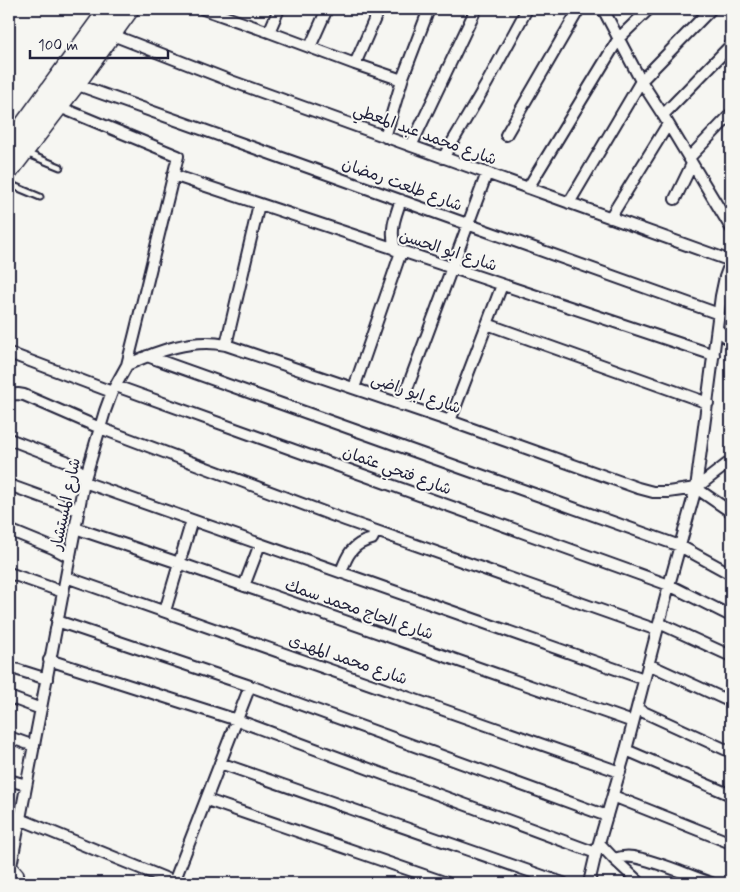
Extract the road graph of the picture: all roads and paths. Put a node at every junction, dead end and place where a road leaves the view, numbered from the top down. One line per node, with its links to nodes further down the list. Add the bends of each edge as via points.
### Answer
1 (109, 9): 29 (highway)
2 (129, 9): 15 (highway)
3 (203, 9): 14 (street)
4 (279, 9): 14 (street)
5 (327, 9): 18 (street)
6 (379, 9): 19 (street)
7 (429, 9): 20 (street)
8 (476, 9): 28 (street)
9 (527, 9): 30 (street)
10 (579, 9): 26 (street)
11 (603, 9): 16 (street)
12 (649, 9): 16 (street)
13 (711, 9): 21 (street)
14 (269, 32): 18 (street)
15 (110, 34): 22 (highway); 27 (street, شارع محمد عبد المعطي)
16 (619, 38): 21 (street); 37 (street)
17 (731, 46): 25 (street)
18 (310, 47): 19 (street)
19 (355, 64): 20 (street)
20 (402, 80): 27 (street)
21 (641, 81): 25 (street); 41 (street)
22 (75, 84): 23 (highway); 40 (street, شارع طلعت رمضان)
23 (57, 106): 29 (highway); 35 (street, شارع المستشار, via 178,156)
24 (731, 114): 31 (street)
25 (665, 120): 31 (street); 43 (street)
26 (506, 134)
27 (385, 136): 28 (street, شارع محمد عبد المعطي)
28 (411, 146): 30 (street, شارع محمد عبد المعطي)
29 (16, 149): 32 (lane); 33 (highway)
30 (443, 158): 34 (street, شارع محمد عبد المعطي)
31 (690, 161): 39 (street); 45 (street)
32 (60, 168)
33 (9, 170)
34 (488, 174): 37 (street, شارع محمد عبد المعطي); 44 (street)
35 (173, 175): 42 (street, شارع ابو الحسن); 58 (street, شارع المستشار)
36 (9, 184): 38 (lane)
37 (528, 188): 41 (street, شارع محمد عبد المعطي)
38 (40, 197)
39 (675, 199)
40 (401, 200): 44 (street, شارع طلعت رمضان); 46 (street, via 392,226)
41 (570, 203): 43 (street, شارع محمد عبد المعطي)
42 (259, 204): 46 (street, شارع ابو الحسن); 54 (street)
43 (610, 218): 47 (street, شارع محمد عبد المعطي)
44 (468, 225): 48 (street); 50 (street, شارع طلعت رمضان)
45 (731, 228)
46 (398, 251): 48 (street, شارع ابو الحسن); 59 (street)
47 (731, 261): 50 (street)
48 (452, 268): 49 (street, شارع ابو الحسن); 63 (street)
49 (502, 285): 51 (street); 56 (street, شارع ابو الحسن)
50 (719, 314): 52 (street)
51 (487, 324): 62 (street); 64 (street)
52 (717, 329): 53 (street); 56 (street)
53 (731, 341)
54 (226, 345): 57 (street, شارع ابو راضى, via 196,343); 59 (street, شارع ابو راضى)
55 (9, 353): 60 (street, شارع فتحي عثمان)
56 (714, 355): 62 (street)
57 (147, 356): 58 (street, شارع ابو راضى); 78 (street)
58 (126, 365): 60 (street, شارع المستشار)
59 (354, 388): 63 (street, شارع ابو راضى)
60 (114, 389): 65 (street, شارع المستشار); 85 (street, شارع فتحي عثمان)
61 (9, 395): 65 (street, via 24,395)
62 (708, 403): 70 (street)
63 (401, 404): 64 (street, شارع ابو راضى)
64 (450, 421): 70 (street, شارع ابو راضى, via 638,488 653,492)
65 (100, 428): 68 (street, شارع المستشار); 76 (street)
66 (9, 439): 68 (street, via 66,461 80,471)
67 (731, 461): 70 (street)
68 (84, 482): 71 (street, شارع المستشار); 73 (street)
69 (9, 485): 71 (street)
70 (696, 488): 72 (street); 78 (street)
71 (78, 510): 74 (street, شارع المستشار)
72 (731, 512)
73 (192, 520): 77 (street); 80 (street)
74 (75, 528): 79 (street, شارع المستشار); 80 (street, شارع الحاج محمد سمك)
75 (9, 530): 79 (street)
76 (376, 531): 81 (street, via 372,539 353,548); 91 (street)
77 (260, 544): 81 (street); 86 (street)
78 (680, 546): 83 (street); 85 (street)
79 (70, 557): 84 (street, شارع المستشار)
80 (179, 563): 86 (street, شارع الحاج محمد سمك); 88 (street)
81 (340, 572): 97 (street)
82 (9, 573): 87 (street)
83 (731, 574)
84 (66, 577): 87 (street, شارع المستشار); 88 (street, شارع محمد المهدى)
85 (669, 585): 89 (street, شارع فتحي عثمان); 91 (street)
86 (244, 586): 104 (street, شارع الحاج محمد سمك)
87 (63, 592): 90 (street, شارع المستشار)
88 (165, 611): 110 (street, شارع محمد المهدى)
89 (731, 616)
90 (58, 621): 93 (street, شارع المستشار); 98 (street)
91 (658, 627): 92 (street); 94 (street)
92 (731, 656)
93 (50, 660): 96 (street, شارع المستشار); 103 (street)
94 (648, 664): 97 (street); 100 (street)
95 (9, 667): 96 (street)
96 (46, 679): 101 (street, شارع المستشار)
97 (644, 679): 102 (street)
98 (250, 686): 103 (street); 116 (street)
99 (9, 697): 101 (street)
100 (731, 702)
101 (41, 708): 106 (street, شارع المستشار)
102 (637, 709): 104 (street); 108 (street)
103 (237, 720): 109 (street); 120 (street)
104 (633, 722): 107 (street)
105 (9, 737): 106 (street)
106 (34, 746): 112 (street, شارع المستشار)
107 (626, 750): 110 (street); 113 (street)
108 (731, 752)
109 (220, 763): 115 (street); 126 (street)
110 (620, 772): 114 (street)
111 (9, 780): 112 (street)
112 (26, 785): 117 (street, شارع المستشار)
113 (731, 795)
114 (613, 796): 116 (street); 119 (street)
115 (207, 800): 124 (street); 125 (street)
116 (607, 816): 120 (street)
117 (20, 819): 118 (street, شارع المستشار); 124 (street)
118 (13, 830): 122 (street, شارع المستشار)
119 (731, 843)
120 (597, 848): 121 (street); 127 (street)
121 (614, 860): 128 (street); 129 (street, via 632,857)
122 (10, 867): 123 (street, via 18,874)
123 (19, 883)
124 (176, 883)
125 (447, 883)
126 (563, 883)
127 (590, 883)
128 (640, 883)
129 (711, 883)

